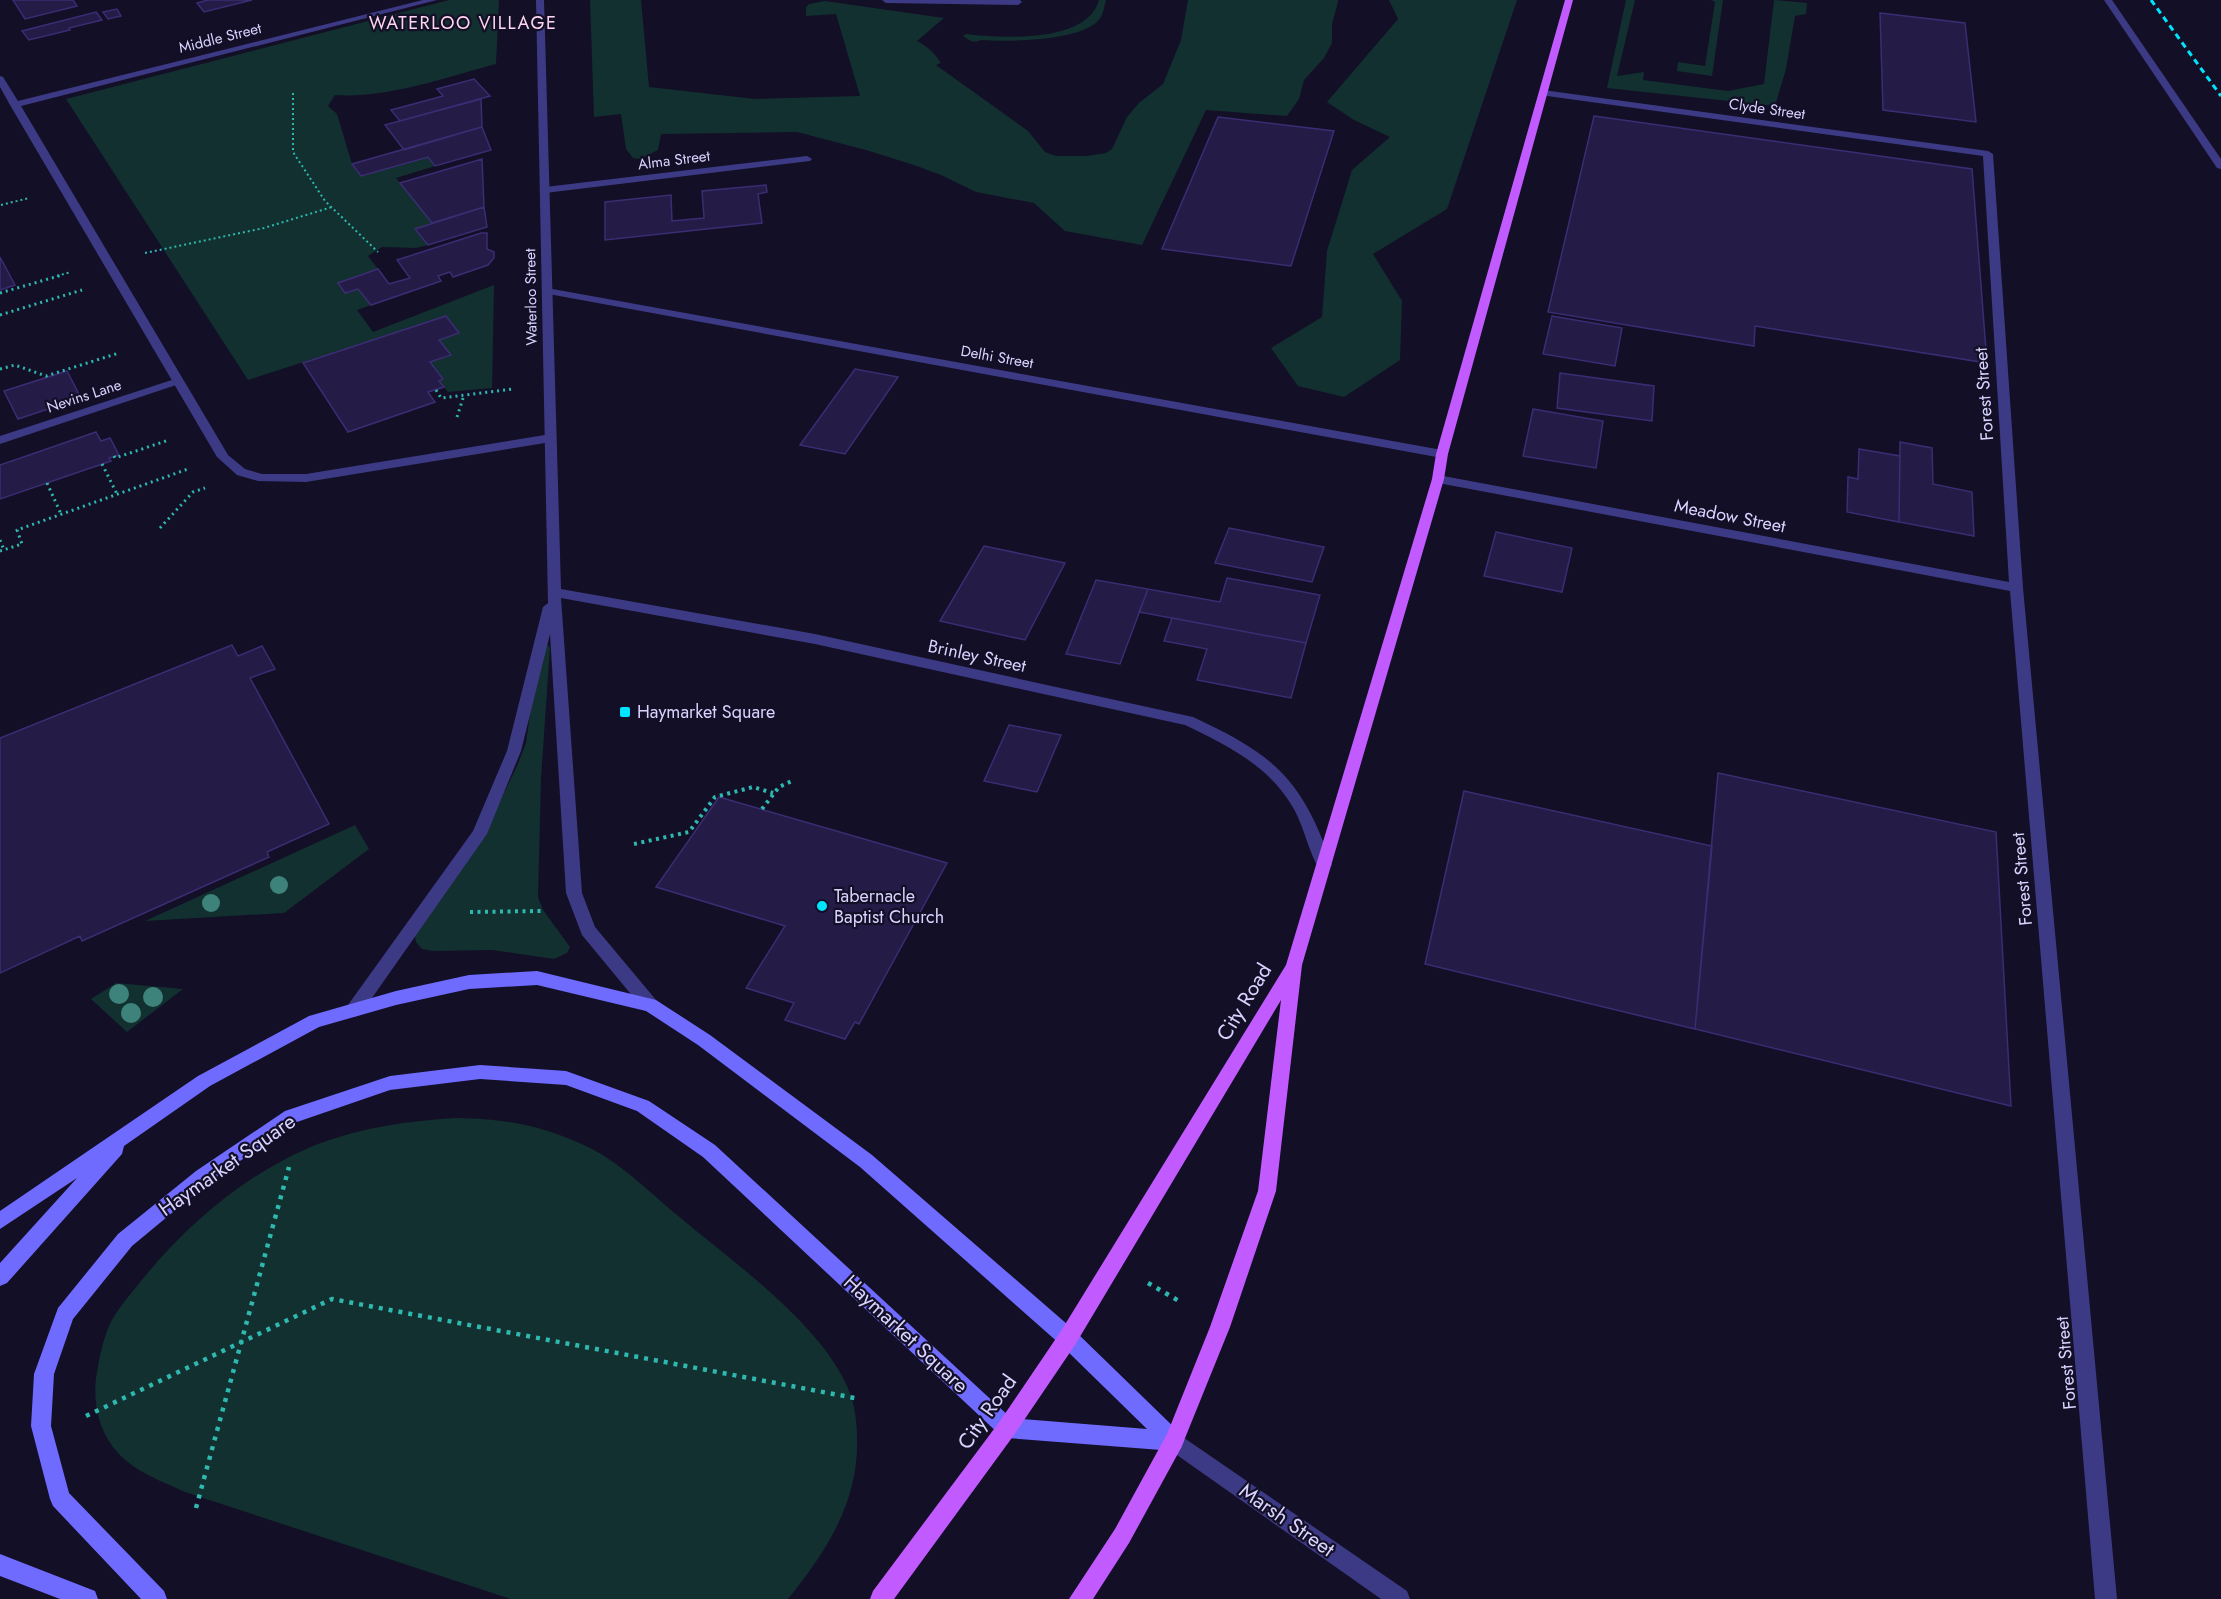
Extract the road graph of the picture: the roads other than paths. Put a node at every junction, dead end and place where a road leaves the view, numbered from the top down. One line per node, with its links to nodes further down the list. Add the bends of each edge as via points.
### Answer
1 (433, 0): 9 (street, Middle Street)
2 (540, 0): 13 (street, Waterloo Street)
3 (886, 0): 6 (street)
4 (1569, 0): 8 (main road)
5 (2108, 0): 12 (street)
6 (1018, 2)
7 (0, 79): 9 (street)
8 (1543, 93): 10 (street, Clyde Street); 18 (main road)
9 (15, 105): 15 (street)
10 (1988, 154): 20 (street, Forest Street)
11 (807, 159): 13 (street, Alma Street)
12 (2221, 166)
13 (544, 190): 14 (street, Waterloo Street)
14 (547, 291): 16 (street, Waterloo Street); 18 (street, Delhi Street)
15 (178, 381): 16 (street, via 223,457 231,466 262,478 306,478); 17 (street, Nevins Lane)
16 (551, 438): 21 (street, Waterloo Street)
17 (0, 440)
18 (1442, 454): 19 (main road)
19 (1438, 479): 20 (street, Meadow Street); 22 (main road)
20 (2016, 588): 38 (street, Forest Street)
21 (554, 592): 22 (street, Brinley Street, via 815,639 1188,721 1235,742 1265,763 1291,789 1312,828); 24 (street, via 574,893 588,930); 25 (street, via 514,751 479,834)
22 (1324, 865): 23 (main road)
23 (1294, 965): 29 (main road, City Road); 31 (main road, City Road, via 1267,1191 1220,1327)
24 (650, 1005): 25 (main road, via 537,978 469,982); 29 (main road, via 704,1040 866,1161)
25 (354, 1010): 26 (main road, via 315,1021 204,1081)
26 (132, 1131): 27 (main road); 28 (main road)
27 (0, 1221)
28 (0, 1277)
29 (1068, 1338): 30 (main road, City Road); 31 (main road)
30 (1007, 1428): 31 (main road); 34 (main road, Haymarket Square, via 709,1151 643,1106 566,1078 480,1072 390,1083 291,1116 202,1177 124,1239 65,1314 44,1374 41,1426 60,1499); 35 (main road, City Road)
31 (1174, 1441): 36 (main road, City Road, via 1122,1536); 37 (street, Marsh Street)
32 (0, 1565): 33 (main road)
33 (87, 1599)
34 (156, 1599)
35 (881, 1599)
36 (1080, 1599)
37 (1399, 1599)
38 (2106, 1599)

